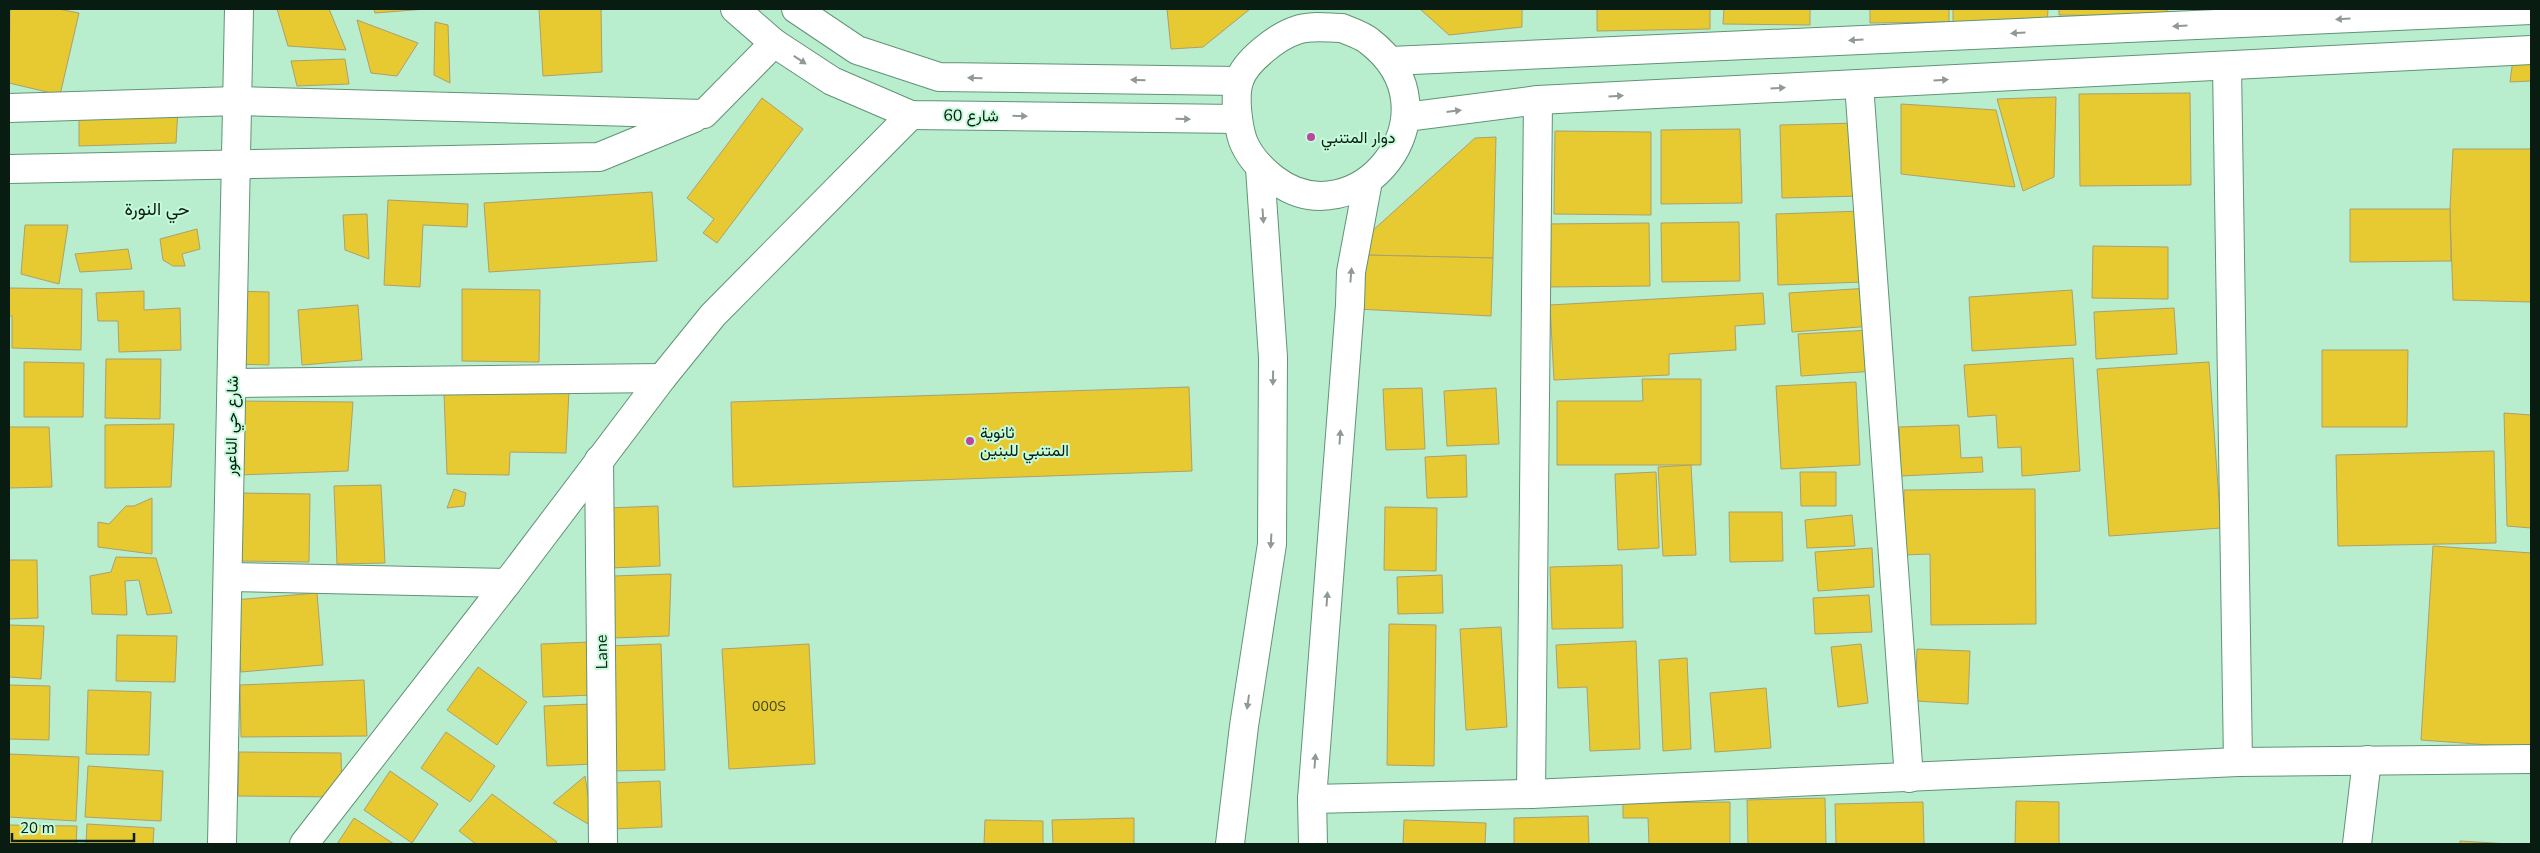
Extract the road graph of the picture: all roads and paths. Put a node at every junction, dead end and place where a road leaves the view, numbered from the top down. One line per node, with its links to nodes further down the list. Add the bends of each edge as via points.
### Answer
1 (239, 9): 14 (street, شارع حي الناعور)
2 (735, 9): 7 (street, شارع 60)
3 (796, 9): 11 (street, one-way to 3, via 939,77 857,50)
4 (2531, 10): 5 (street, one-way to 5)
5 (2239, 16): 9 (street, one-way to 9)
6 (1340, 18): 9 (street); 11 (street, via 1299,29 1272,41)
7 (774, 44): 16 (street); 17 (street, شارع 60, one-way to 17, via 832,81)
8 (2531, 50): 10 (street)
9 (1390, 61): 18 (street, via 1403,87)
10 (2227, 66): 12 (street, one-way to 10); 31 (street)
11 (1239, 81): 19 (street)
12 (1859, 84): 13 (street, one-way to 12); 32 (street)
13 (1538, 100): 18 (street, one-way to 13); 33 (street)
14 (237, 101): 15 (street); 16 (street); 20 (street, شارع حي الناعور)
15 (9, 108)
16 (704, 114): 20 (street, via 599,157)
17 (911, 115): 19 (street, شارع 60, one-way to 19); 24 (street, via 713,315)
18 (1406, 117): 23 (street, via 1390,161)
19 (1238, 119): 21 (street, via 1244,143)
20 (236, 163): 22 (street); 25 (street, شارع حي الناعور)
21 (1260, 168): 23 (street, via 1283,186 1311,194 1340,193); 38 (street, one-way to 38, via 1273,358 1272,544)
22 (9, 169)
23 (1368, 181): 34 (street, one-way to 23, via 1351,272)
24 (662, 378): 25 (street); 26 (street)
25 (232, 383): 27 (street, شارع حي الناعور)
26 (599, 460): 28 (street); 37 (street, Lane)
27 (228, 577): 28 (street); 35 (street, شارع حي الناعور)
28 (508, 583): 36 (street)
29 (2531, 759): 30 (street)
30 (2367, 760): 31 (street); 40 (street)
31 (2238, 762): 32 (street)
32 (1909, 778): 33 (street)
33 (1531, 794): 34 (street)
34 (1312, 799): 39 (street)
35 (222, 844)
36 (304, 844)
37 (603, 844)
38 (1230, 844)
39 (1313, 844)
40 (2357, 844)

